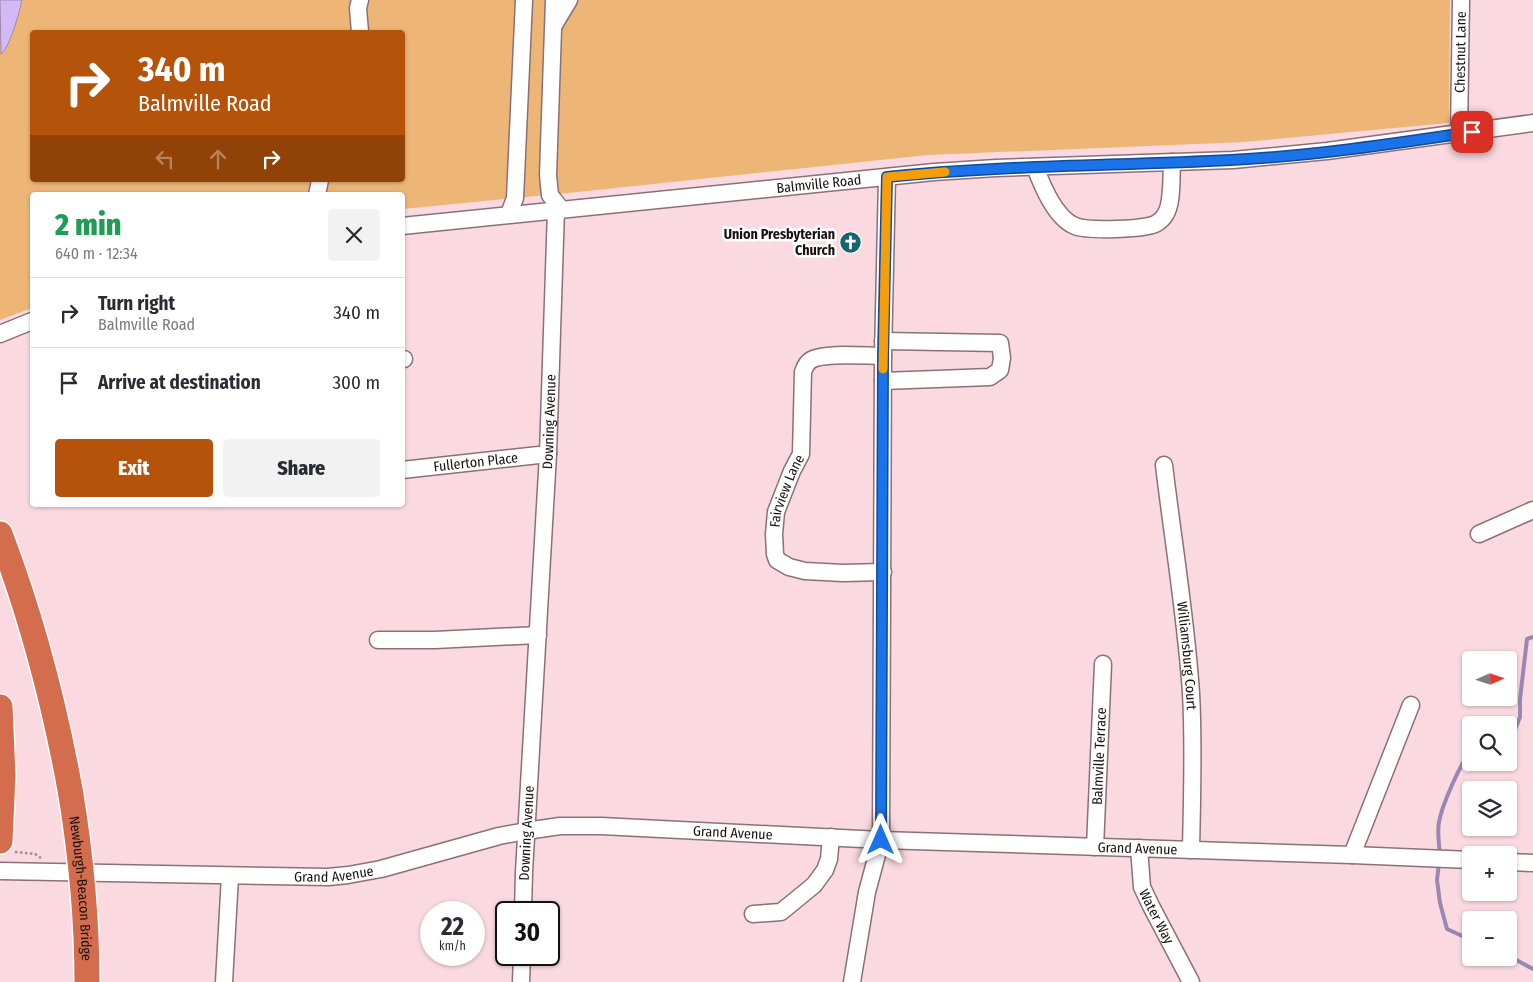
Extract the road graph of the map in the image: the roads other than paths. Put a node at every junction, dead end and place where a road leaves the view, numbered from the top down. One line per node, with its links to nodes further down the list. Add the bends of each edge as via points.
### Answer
1 (360, 0): 7 (street)
2 (524, 0): 14 (street, via 515,198)
3 (554, 0): 6 (street)
4 (569, 0): 6 (street)
5 (1461, 0): 9 (street, Chestnut Lane)
6 (553, 27): 13 (street, via 548,175 550,195)
7 (360, 30)
8 (1533, 123): 9 (street, Balmville Road)
9 (1459, 134): 10 (street, Balmville Road, via 1327,151)
10 (1172, 162): 11 (street, Balmville Road); 11 (street, via 1167,213 1157,223 1141,228 1074,226 1053,205)
11 (1035, 167): 12 (street, Balmville Road)
12 (887, 177): 13 (street, Balmville Road); 18 (street)
13 (559, 209): 14 (street, Balmville Road); 20 (street, Downing Avenue)
14 (508, 214): 15 (street, Balmville Road)
15 (405, 226)
16 (30, 322): 17 (street)
17 (0, 334)
18 (883, 348): 19 (street); 19 (street, via 1000,343 1002,358 1000,370 990,378); 26 (street, Fairview Lane, via 823,356 806,364 803,372 801,454 776,512 774,534 775,554 789,567 843,573)
19 (883, 381): 26 (street)
20 (548, 454): 22 (street, Fullerton Place); 27 (street, Downing Avenue)
21 (1164, 465): 38 (street, Williamsburg Court, via 1191,694)
22 (405, 470)
23 (1533, 510): 25 (street)
24 (0, 534): 48 (highway, Newburgh-Beacon Bridge, bridge, via 38,652 71,794 83,884)
25 (1479, 534)
26 (883, 572): 35 (street)
27 (538, 635): 28 (street); 32 (street, Downing Avenue)
28 (378, 640)
29 (1103, 664): 36 (street, Balmville Terrace)
30 (1411, 705): 39 (street)
31 (0, 707): 33 (highway, via 3,775)
32 (526, 830): 34 (street, Grand Avenue, via 601,826); 44 (street, Grand Avenue, via 380,870 348,875); 45 (street, Downing Avenue)
33 (0, 832)
34 (831, 837): 35 (street, Grand Avenue); 46 (street, via 827,864 814,885 781,912)
35 (881, 840): 36 (street, Grand Avenue); 51 (street, via 867,892)
36 (1094, 847): 37 (street, Grand Avenue)
37 (1140, 848): 38 (street, Grand Avenue); 52 (street, Water Way, via 1142,887)
38 (1191, 850): 39 (street, Grand Avenue)
39 (1352, 855): 40 (street, Grand Avenue)
40 (1462, 860)
41 (1517, 862): 42 (street)
42 (1533, 863)
43 (0, 870): 44 (street, Grand Avenue)
44 (230, 876): 49 (street)
45 (523, 901)
46 (753, 914)
47 (522, 966): 50 (street)
48 (87, 982)
49 (224, 982)
50 (521, 982)
51 (852, 982)
52 (1191, 982)

